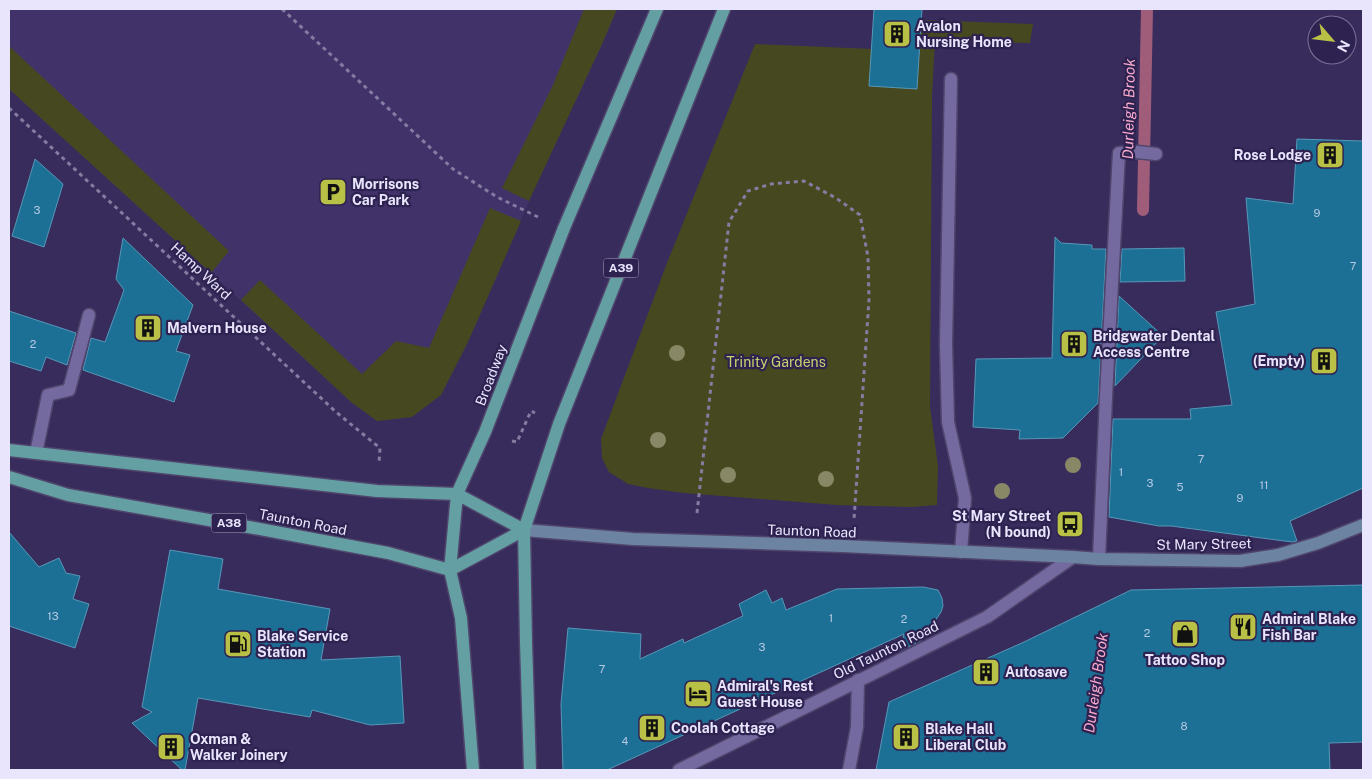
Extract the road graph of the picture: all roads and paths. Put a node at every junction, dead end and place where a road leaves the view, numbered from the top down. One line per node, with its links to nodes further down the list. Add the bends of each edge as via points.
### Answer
1 (282, 9): 7 (path, via 453,169 497,197)
2 (657, 9): 7 (main road, Broadway)
3 (724, 9): 9 (main road, A39)
4 (951, 79): 20 (street, via 946,344 948,422 964,498)
5 (9, 108): 11 (path, Hamp Ward, via 336,412)
6 (1156, 154): 22 (street, via 1119,153)
7 (564, 228): 10 (main road, Broadway)
8 (89, 316): 13 (street, via 69,390 48,395)
9 (559, 424): 10 (path, via 531,411 517,442); 17 (main road, A39)
10 (485, 432): 15 (main road, Broadway)
11 (380, 448)
12 (9, 450): 13 (main road, Taunton Road)
13 (36, 453): 15 (main road, Taunton Road, via 377,491)
14 (9, 477): 23 (main road, Taunton Road / A38, via 68,495 388,553)
15 (457, 494): 17 (main road, Taunton Road); 23 (main road, Broadway)
16 (1363, 525): 22 (street, St Mary Street, via 1278,555 1240,561)
17 (524, 530): 18 (street, Taunton Road); 23 (main road); 26 (main road)
18 (695, 542): 19 (street, Taunton Road); 19 (path, via 729,222 748,190 804,181 860,215 868,257 869,300)
19 (853, 547): 20 (street, Taunton Road)
20 (961, 552): 21 (street, Taunton Road)
21 (1072, 557): 22 (street, Taunton Road); 24 (street, Old Taunton Road, via 987,617)
22 (1099, 559)
23 (450, 570): 25 (main road, Broadway, via 461,618)
24 (858, 680): 27 (street, Old Taunton Road); 28 (street, via 857,727)
25 (473, 770)
26 (530, 770)
27 (679, 770)
28 (850, 770)

